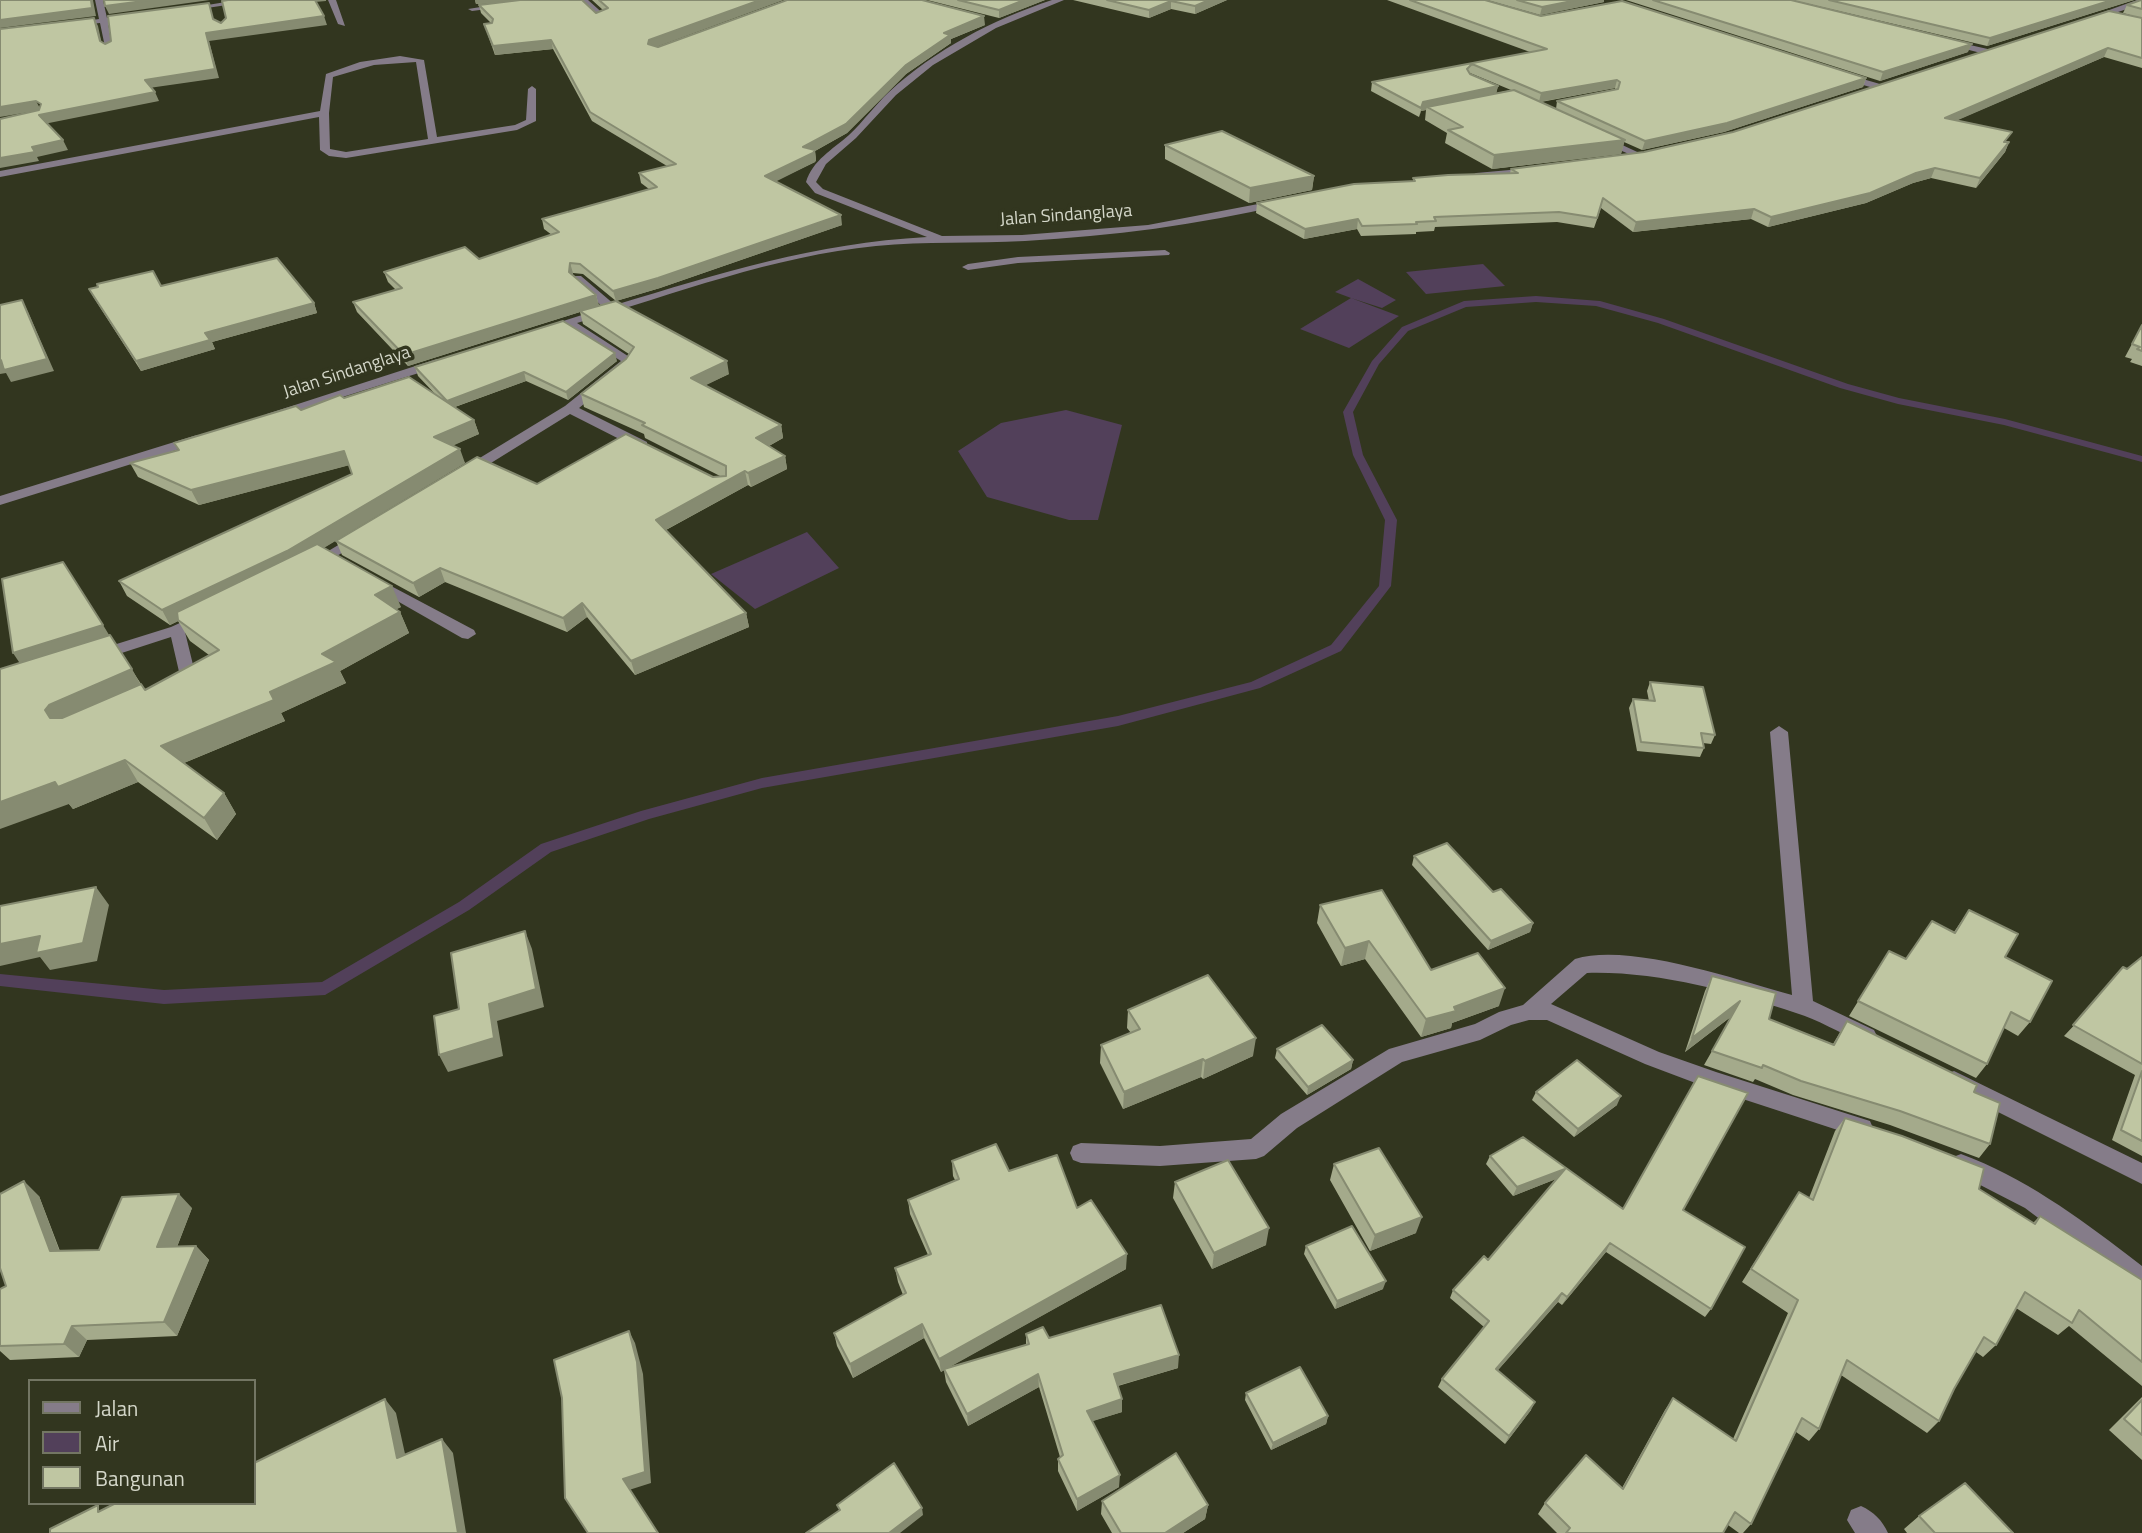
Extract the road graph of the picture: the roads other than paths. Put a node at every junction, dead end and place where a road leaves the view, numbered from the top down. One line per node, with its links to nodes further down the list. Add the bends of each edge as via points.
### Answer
1 (99, 0): 16 (street)
2 (257, 0): 7 (street)
3 (332, 0): 20 (street)
4 (583, 0): 14 (street)
5 (1060, 0): 19 (street)
6 (2142, 1): 10 (street)
7 (216, 2): 9 (street); 12 (street)
8 (510, 5): 15 (street, via 469,7)
9 (181, 10)
10 (2105, 13): 13 (street); 18 (street)
11 (145, 15): 16 (street)
12 (220, 16)
13 (2117, 16)
14 (603, 17)
15 (481, 19)
16 (105, 20): 21 (street); 23 (street)
17 (987, 20): 19 (street)
18 (2079, 22)
19 (999, 23): 43 (street, via 924,68 813,172 811,182 819,191)
20 (342, 24)
21 (67, 25)
22 (1937, 39): 25 (street)
23 (109, 47)
24 (2002, 48): 25 (street)
25 (1989, 52): 26 (street)
26 (1965, 60)
27 (1828, 72): 29 (street)
28 (1890, 82): 29 (street)
29 (1877, 86): 31 (street)
30 (532, 89): 34 (street, via 531,121 526,125)
31 (1853, 95)
32 (324, 113): 34 (street, via 325,150 332,154); 34 (street, via 329,76 413,58 420,60); 39 (street)
33 (1596, 136): 36 (street)
34 (433, 141)
35 (1653, 154): 36 (street)
36 (1641, 156): 37 (street)
37 (1617, 160)
38 (1539, 170): 40 (street)
39 (0, 174)
40 (1465, 177)
41 (1290, 201): 42 (street, Jalan Sindanglaya, via 1148,228)
42 (1081, 234): 43 (street, Jalan Sindanglaya); 45 (street)
43 (942, 239): 49 (street, Jalan Sindanglaya, via 822,251)
44 (1165, 253): 45 (street)
45 (1089, 257): 46 (street); 47 (street)
46 (968, 267)
47 (1067, 272)
48 (578, 278): 49 (street)
49 (613, 309): 50 (street, Jalan Sindanglaya)
50 (567, 322): 51 (street, Jalan Sindanglaya); 53 (street, via 628,360)
51 (528, 334)
52 (449, 359): 54 (street, Jalan Sindanglaya)
53 (570, 409): 56 (street); 57 (street)
54 (264, 418)
55 (211, 434): 58 (street)
56 (652, 450)
57 (454, 479)
58 (0, 501)
59 (373, 528): 60 (street, via 333,560)
60 (300, 571)
61 (362, 576): 64 (street)
62 (213, 613): 63 (street)
63 (177, 630): 65 (street); 66 (street, via 188,677)
64 (468, 634)
65 (76, 663)
66 (163, 693)
67 (1779, 732): 68 (street)
68 (1803, 1006): 69 (street, via 1668,970 1619,964 1581,965); 70 (street)
69 (1529, 1012): 72 (street, via 1549,1012 1714,1081); 73 (street, via 1396,1055 1289,1121 1256,1149 1160,1156)
70 (1885, 1045)
71 (1932, 1069): 75 (street)
72 (1883, 1134)
73 (1081, 1153)
74 (1947, 1158): 76 (street, via 1986,1174 2065,1222)
75 (2142, 1174)
76 (2142, 1282)

